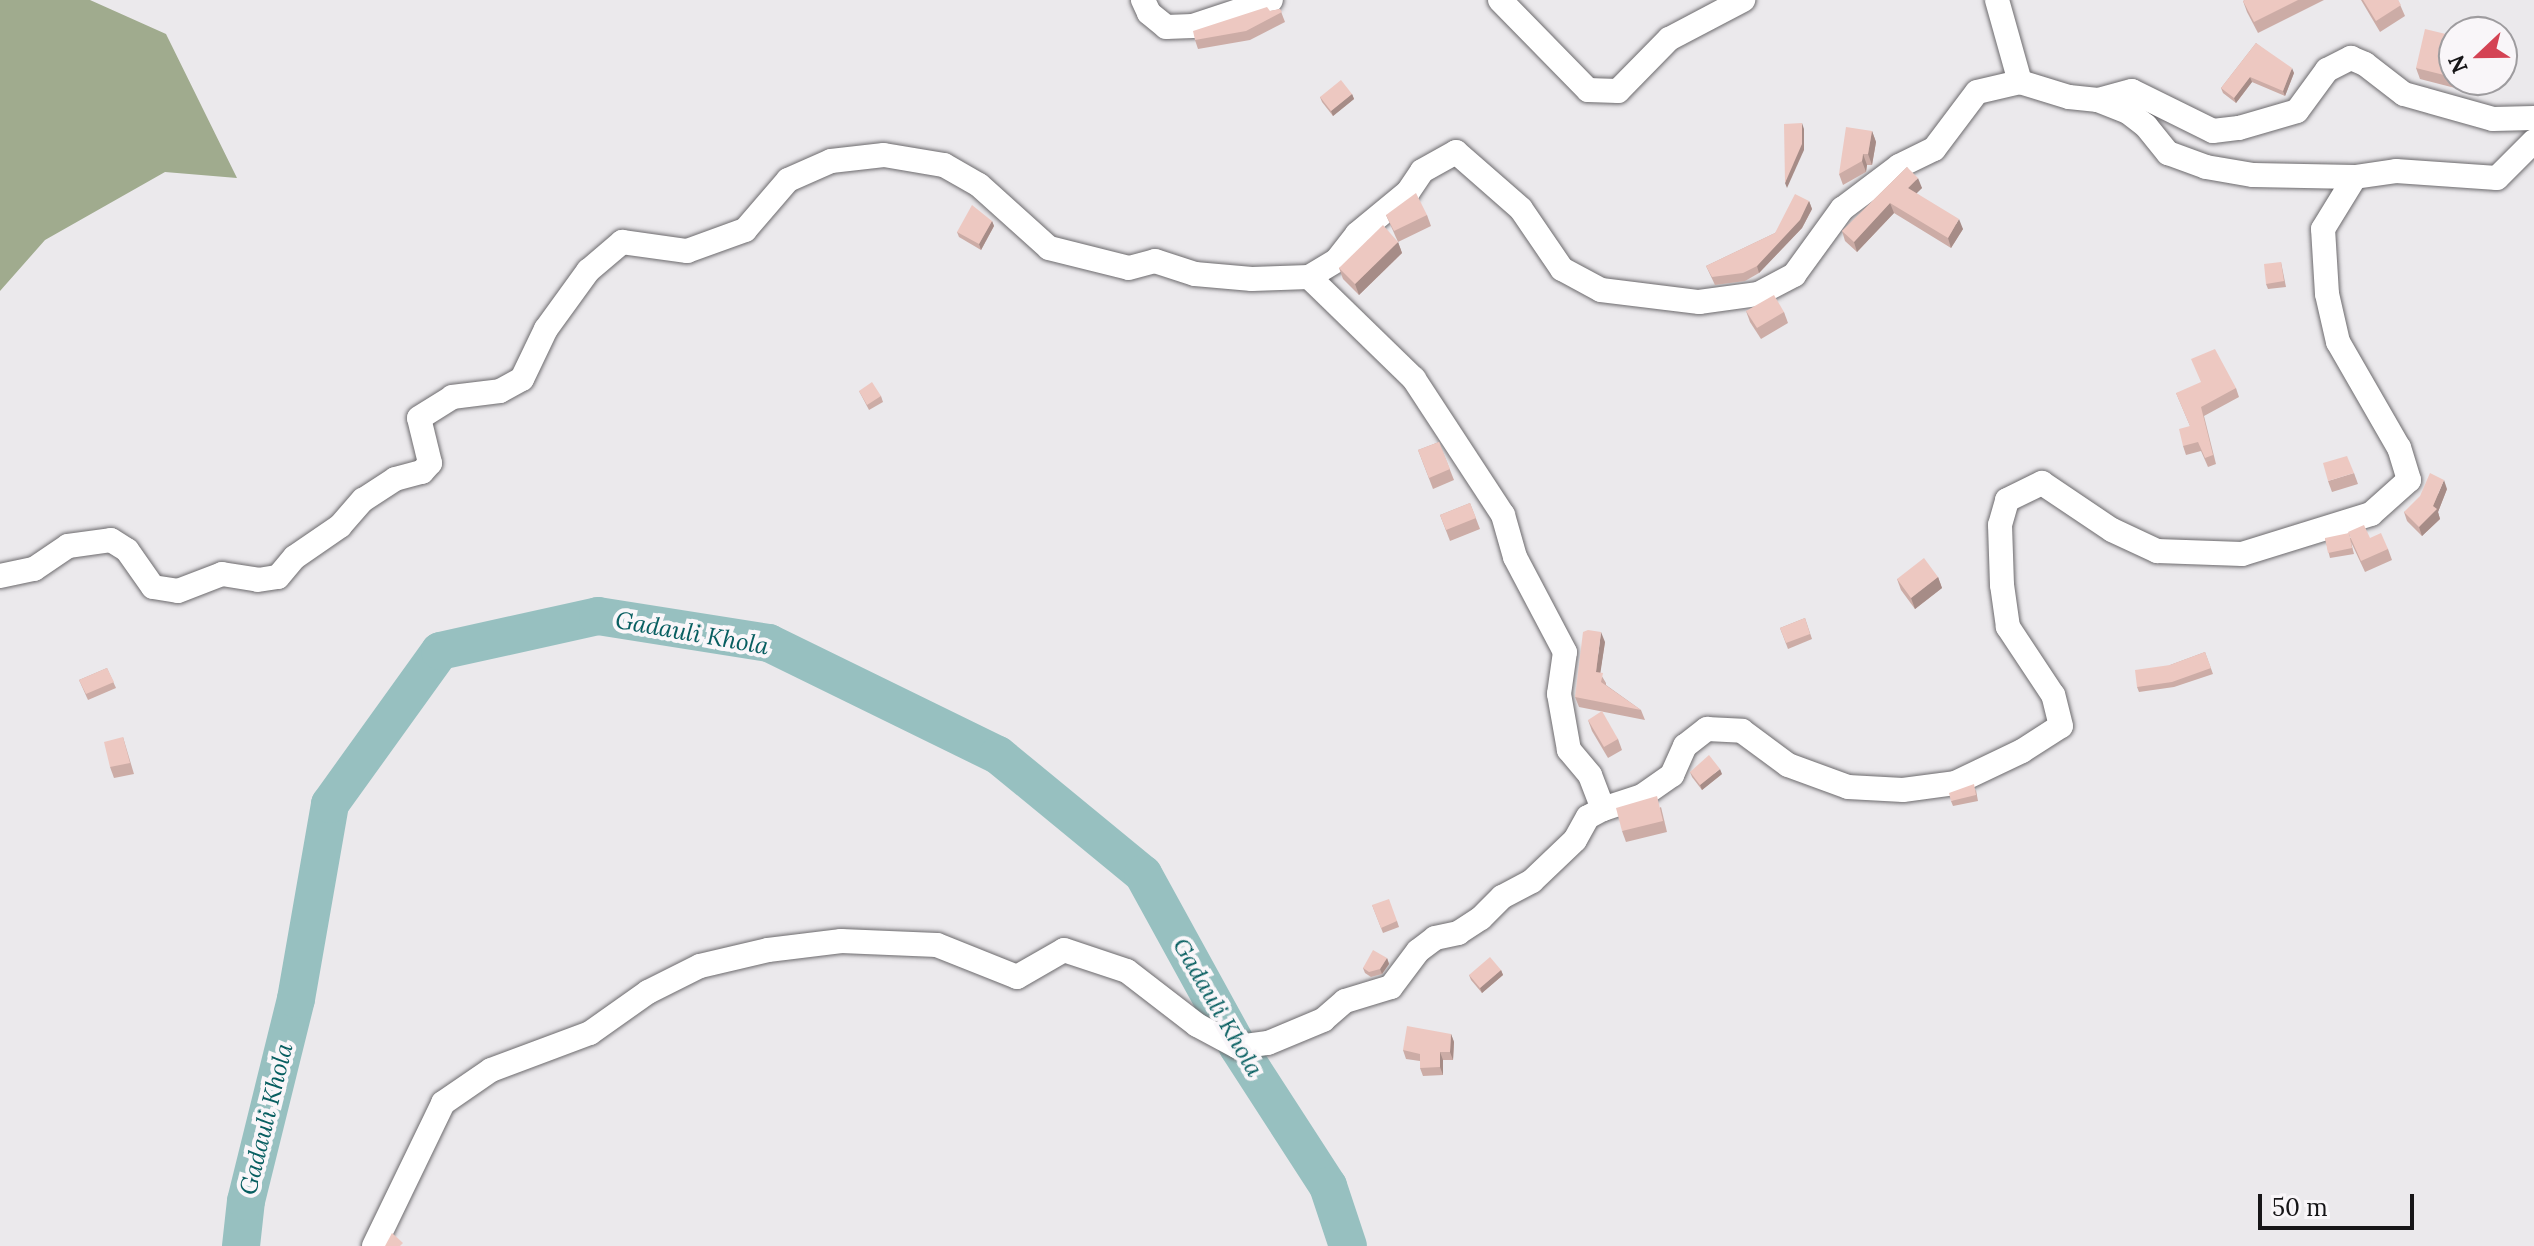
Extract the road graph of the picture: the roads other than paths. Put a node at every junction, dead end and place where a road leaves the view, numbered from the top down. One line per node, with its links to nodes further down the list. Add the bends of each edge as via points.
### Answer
1 (1143, 0): 2 (street, via 1166,27 1193,26)
2 (1271, 0)
3 (1500, 0): 4 (street, via 1588,90 1618,91 1669,39)
4 (1743, 0)
5 (1997, 0): 6 (street)
6 (2020, 82): 7 (street); 11 (street, via 1977,92 1934,149 1899,166 1842,209 1794,275 1758,294 1699,302 1601,290 1562,269 1521,209 1456,152 1422,171 1408,192 1357,234 1337,260)
7 (2098, 100): 8 (street, via 2132,91 2213,131 2239,128 2297,111 2327,70 2351,58 2404,94 2493,119); 10 (street, via 2128,112 2168,153 2206,167 2253,175)
8 (2534, 118)
9 (2534, 141): 10 (street, via 2497,178 2396,171)
10 (2355, 177): 13 (street, via 2323,229 2327,294 2338,342 2399,448 2409,480 2371,514 2242,554 2157,551 2112,530 2042,483 2007,500 2000,525 2002,585 2008,627 2053,695 2061,726 1955,783 1903,790 1848,787 1788,765 1742,731 1707,729 1685,746 1672,775 1642,796)
11 (1309, 277): 12 (street, via 1195,274 1155,261 1129,268 1049,248 979,185 944,165 884,155 831,161 788,180 745,230 687,251 622,242 588,271 546,329 522,379 500,391 452,397 419,418 430,463 422,472 395,479 363,500 278,577 258,580 222,574 178,591 153,587 127,550 111,540 68,546 34,569); 13 (street, via 1414,379 1503,515 1515,557 1565,652 1559,694 1569,750 1590,775)
12 (0, 576)
13 (1603, 809): 14 (street, via 1588,817 1575,840 1532,881 1502,897 1458,933 1435,938 1418,951 1391,987 1345,1001 1323,1020 1268,1043 1238,1047 1197,1025 1127,971 1064,950 1017,977 937,945 855,942 768,950 700,966 648,992 590,1033 491,1070 443,1103)
14 (374, 1246)

